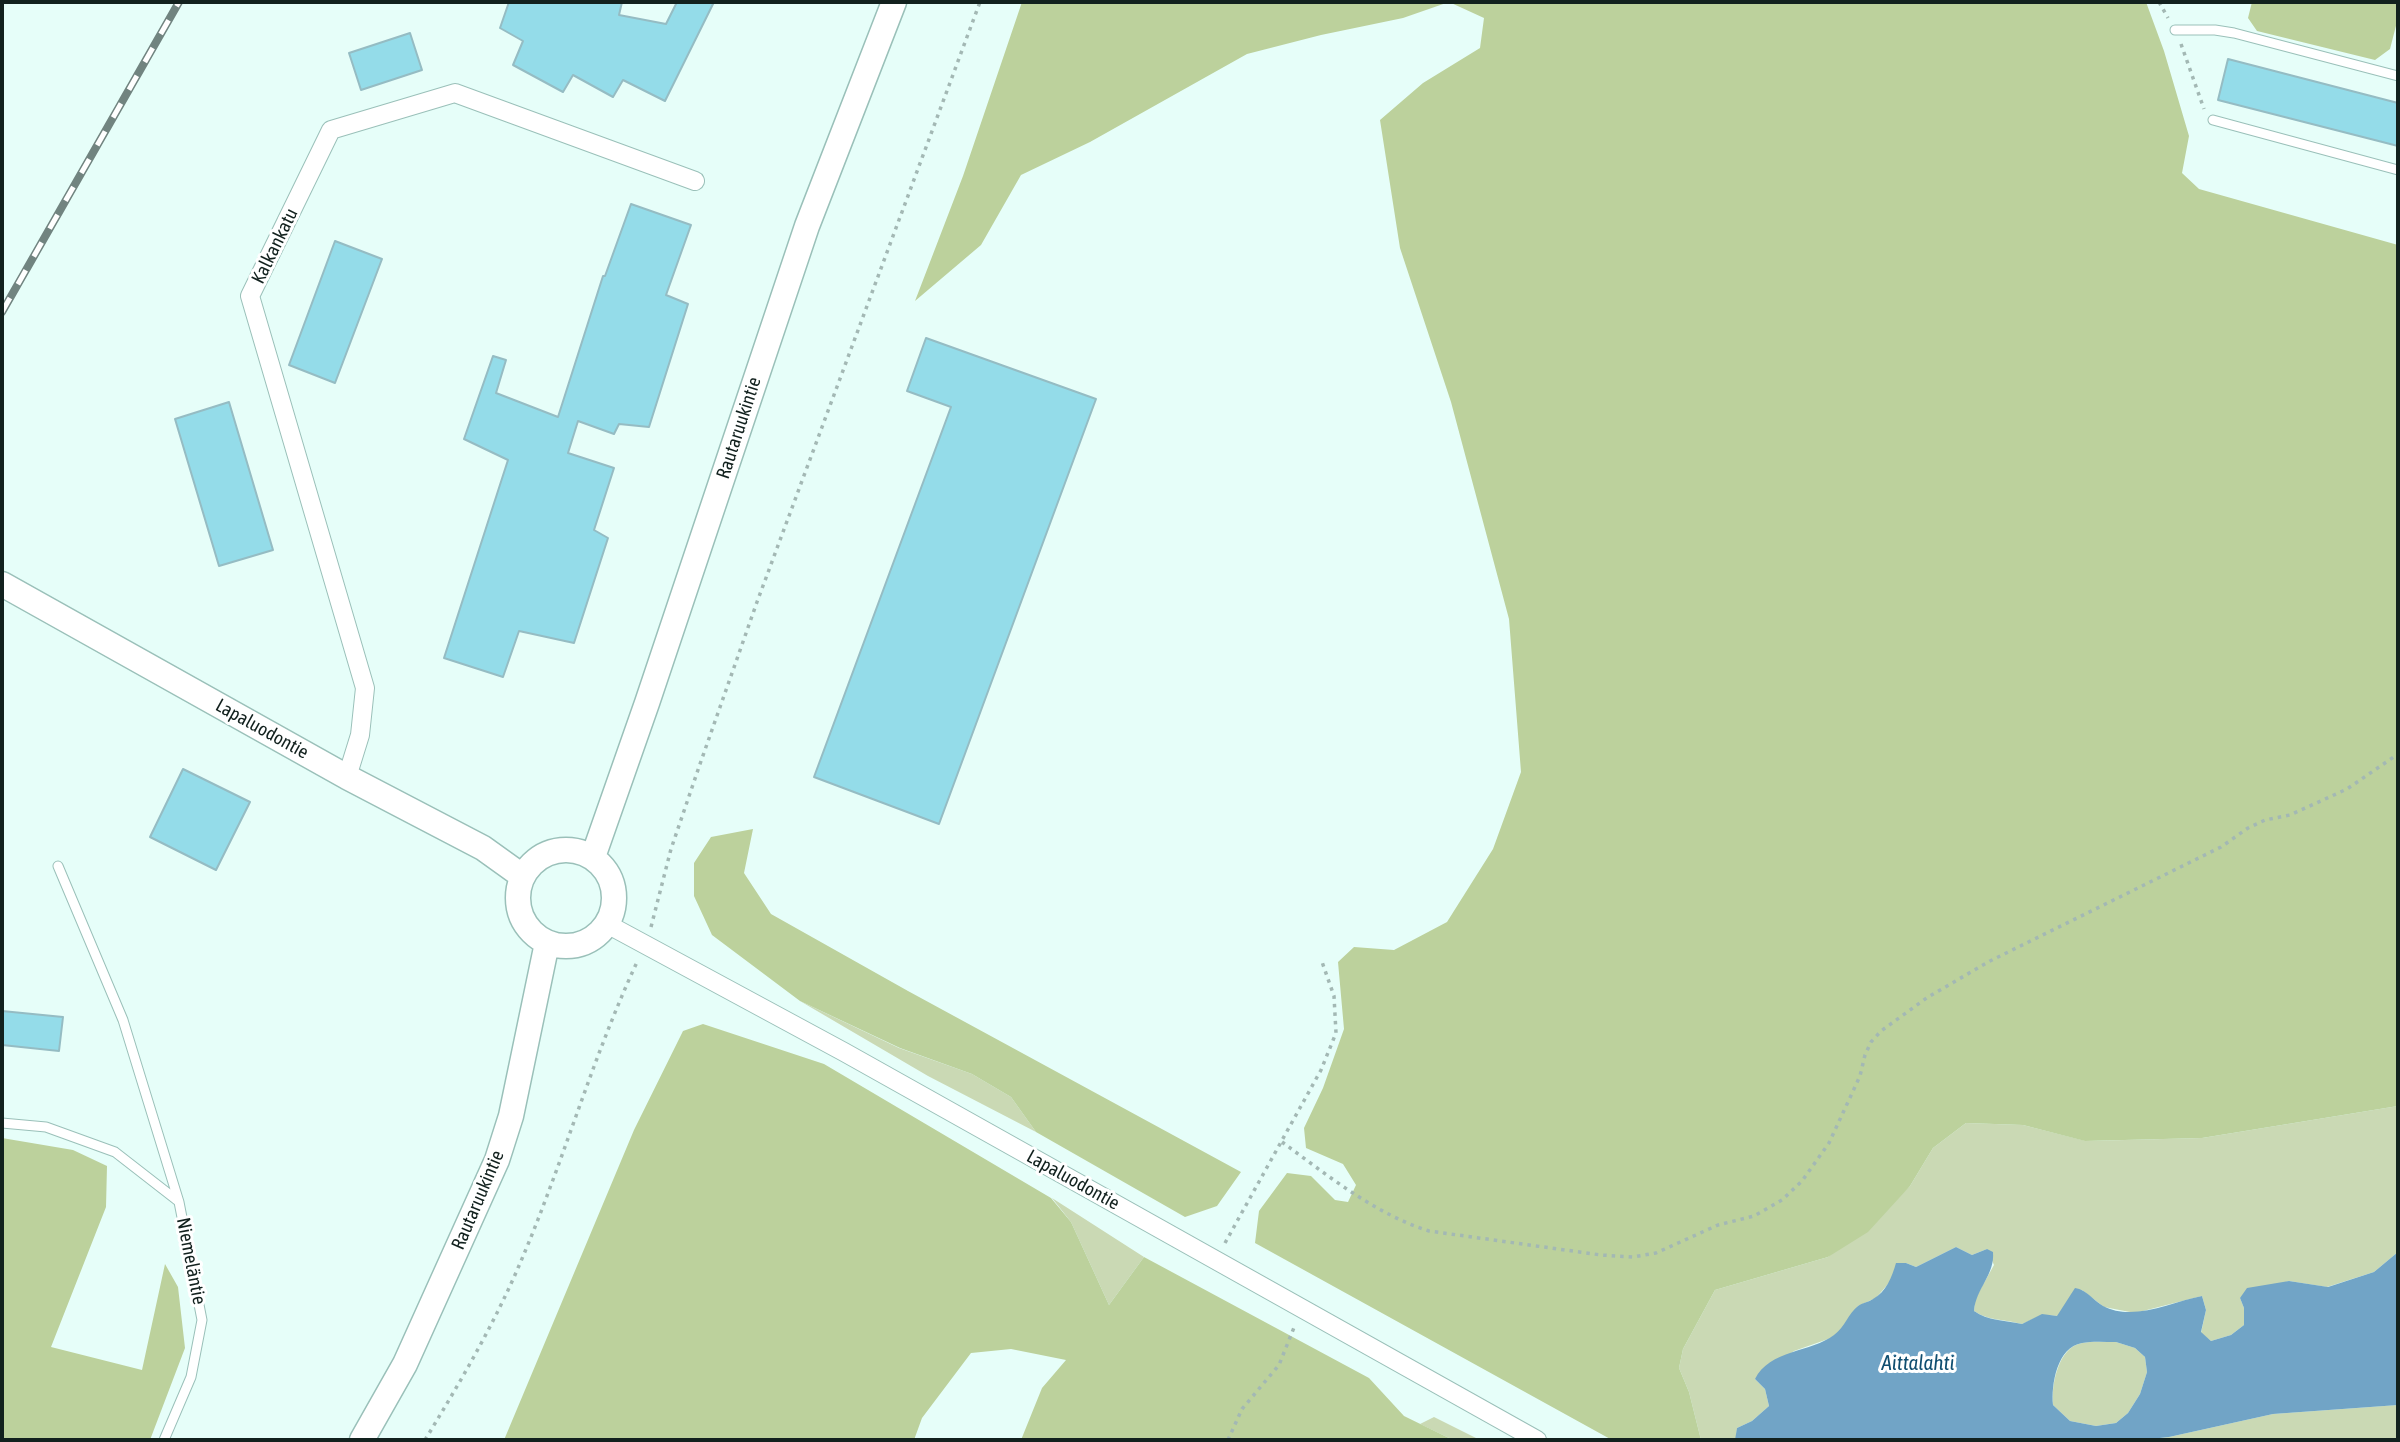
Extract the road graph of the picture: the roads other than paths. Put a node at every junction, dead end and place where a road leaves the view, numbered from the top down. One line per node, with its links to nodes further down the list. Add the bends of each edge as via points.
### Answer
1 (894, 2): 9 (main road, Rautaruukintie, via 807,226)
2 (2175, 30): 3 (lane, via 2234,33)
3 (2398, 76)
4 (2213, 120): 5 (lane)
5 (2398, 170)
6 (695, 181): 8 (street, Kalkankatu, via 455,93 331,130 250,296 365,688 360,735)
7 (2, 584): 8 (main road, Lapaluodontie)
8 (347, 777): 11 (main road, Lapaluodontie, via 483,848)
9 (593, 857): 11 (main road, via 578,850 545,853); 12 (main road, via 608,874 615,895)
10 (58, 866): 15 (lane, Niemeläntie, via 123,1020)
11 (522, 876): 13 (main road, via 517,907 533,935)
12 (607, 925): 13 (main road, via 580,944 563,947); 18 (street, Lapaluodontie, via 844,1052)
13 (547, 943): 17 (main road, Rautaruukintie, via 511,1116 497,1160 405,1364)
14 (2, 1122): 15 (lane, via 46,1127 115,1152)
15 (179, 1202): 16 (lane, Niemeläntie, via 202,1320 191,1377)
16 (164, 1440)
17 (362, 1440)
18 (1537, 1440)

